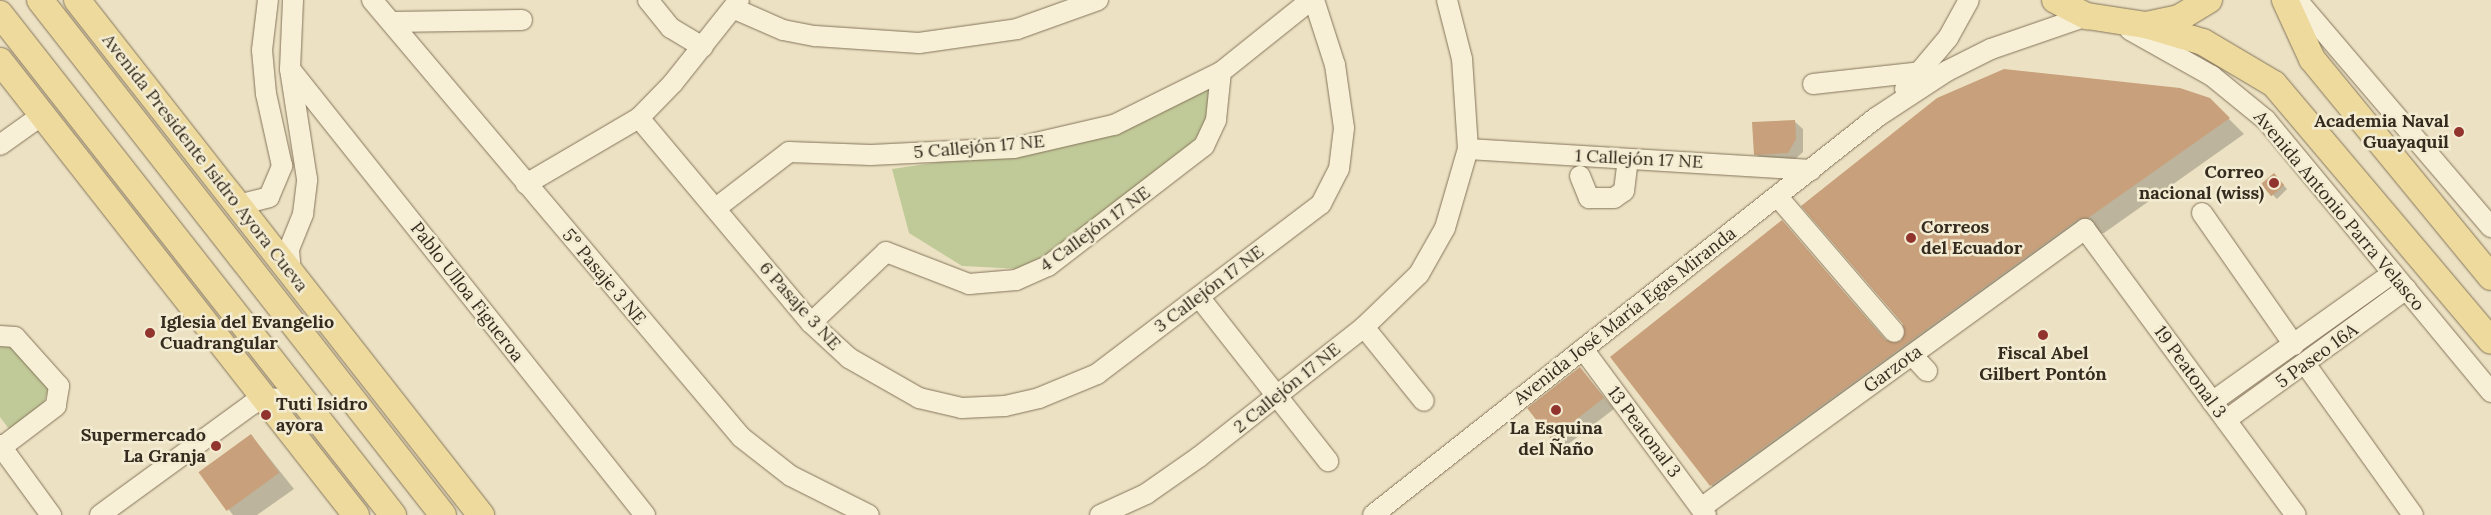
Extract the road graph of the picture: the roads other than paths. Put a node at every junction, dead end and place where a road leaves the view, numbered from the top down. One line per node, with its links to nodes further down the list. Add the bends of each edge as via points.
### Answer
1 (16, 0): 17 (main road)
2 (40, 0): 76 (main road, Avenida Presidente Isidro Ayora Cueva)
3 (77, 0): 41 (main road, Avenida Presidente Isidro Ayora Cueva)
4 (268, 0): 35 (street, via 262,50 266,94)
5 (293, 0): 25 (street)
6 (372, 0): 20 (street, 5° Pasaje 3 NE)
7 (648, 0): 23 (street, via 671,28)
8 (1098, 0): 16 (street, via 1017,29 920,43 815,36 762,23)
9 (1312, 0): 26 (street, 5 Callejón 17 NE); 50 (street, 3 Callejón 17 NE, via 1334,57 1344,128 1339,169 1321,204)
10 (1447, 0): 33 (street, 2 Callejón 17 NE, via 1462,60)
11 (1969, 0): 27 (street, Avenida José María Egas Miranda, via 1948,38)
12 (2055, 0): 18 (main road)
13 (2209, 0): 22 (main road, via 2179,18)
14 (2285, 0): 48 (main road, via 2312,59)
15 (2297, 0): 44 (street)
16 (737, 4): 23 (street)
17 (0, 13): 65 (main road)
18 (2087, 16): 21 (main road); 30 (street, Avenida José María Egas Miranda, via 1982,53)
19 (522, 20): 20 (street)
20 (392, 22): 39 (street, 5° Pasaje 3 NE)
21 (2114, 23): 22 (main road); 47 (street, Avenida Antonio Parra Velasco, via 2212,76 2266,120)
22 (2146, 25): 55 (main road, Avenida Antonio Parra Velasco, via 2203,42 2274,84)
23 (703, 47): 31 (street)
24 (0, 61): 29 (main road)
25 (290, 68): 36 (street); 78 (street, Pablo Ulloa Figueroa)
26 (1221, 72): 42 (street, 5 Callejón 17 NE, via 1120,123 1030,146 871,155 787,153); 51 (street, 4 Callejón 17 NE, via 1215,125 1204,146 1048,266 1016,280 969,284 886,252)
27 (1922, 72): 28 (street); 30 (street, Avenida José María Egas Miranda)
28 (1813, 84)
29 (42, 115): 32 (street); 63 (main road)
30 (1877, 117): 37 (street, Avenida José María Egas Miranda)
31 (639, 118): 39 (street); 42 (street, 6 Pasaje 3 NE)
32 (0, 145)
33 (1468, 149): 34 (street, 1 Callejón 17 NE); 52 (street, 2 Callejón 17 NE, via 1446,228 1419,274)
34 (1628, 160): 37 (street, 1 Callejón 17 NE); 38 (street, via 1624,191 1614,198 1589,198)
35 (282, 166): 36 (street, via 292,180 302,176); 41 (street, via 269,197)
36 (306, 167): 46 (street, via 306,201 288,249)
37 (1811, 170): 40 (street, Avenida José María Egas Miranda)
38 (1580, 176)
39 (526, 184): 79 (street, 5° Pasaje 3 NE, via 741,437 792,476)
40 (1778, 197): 53 (street); 57 (street, Avenida José María Egas Miranda)
41 (238, 205): 46 (main road, Avenida Presidente Isidro Ayora Cueva)
42 (716, 208): 51 (street, 6 Pasaje 3 NE)
43 (2202, 213): 56 (street)
44 (2491, 227)
45 (2086, 228): 58 (street, Garzota); 67 (street, 19 Peatonal 3)
46 (291, 273): 77 (main road, Avenida Presidente Isidro Ayora Cueva)
47 (2393, 273): 49 (street, Avenida Antonio Parra Velasco); 56 (street, 5 Paseo 16A)
48 (2491, 277)
49 (2406, 289): 59 (street, 5 Paseo 16A); 62 (street, Avenida Antonio Parra Velasco)
50 (1199, 296): 61 (street, 3 Callejón 17 NE); 64 (street)
51 (812, 323): 61 (street, 6 Pasaje 3 NE, via 849,358 884,382 919,398 962,408 1022,402)
52 (1364, 327): 64 (street, 2 Callejón 17 NE); 66 (street)
53 (1894, 332)
54 (0, 336): 69 (street, via 15,336 58,386 56,406)
55 (2491, 341)
56 (2294, 345): 67 (street, 5 Paseo 16A)
57 (1582, 349): 71 (street, 13 Peatonal 3); 81 (street, Avenida José María Egas Miranda)
58 (1912, 355): 60 (street); 71 (street, Garzota)
59 (2306, 365): 68 (street, 5 Paseo 16A); 83 (street)
60 (1927, 371)
61 (1097, 374)
62 (2491, 392)
63 (264, 398): 65 (street); 73 (street); 74 (main road)
64 (1276, 398): 70 (street); 80 (street, 2 Callejón 17 NE, via 1146,494)
65 (303, 400): 75 (main road)
66 (1424, 401)
67 (2212, 402): 68 (street, 19 Peatonal 3)
68 (2226, 420): 82 (street, 19 Peatonal 3)
69 (1, 446): 72 (street)
70 (1328, 461)
71 (1704, 512)
72 (51, 515)
73 (100, 515)
74 (356, 515)
75 (393, 515)
76 (443, 515)
77 (481, 515)
78 (645, 515)
79 (869, 515)
80 (1100, 515)
81 (1373, 515)
82 (2296, 515)
83 (2413, 515)

